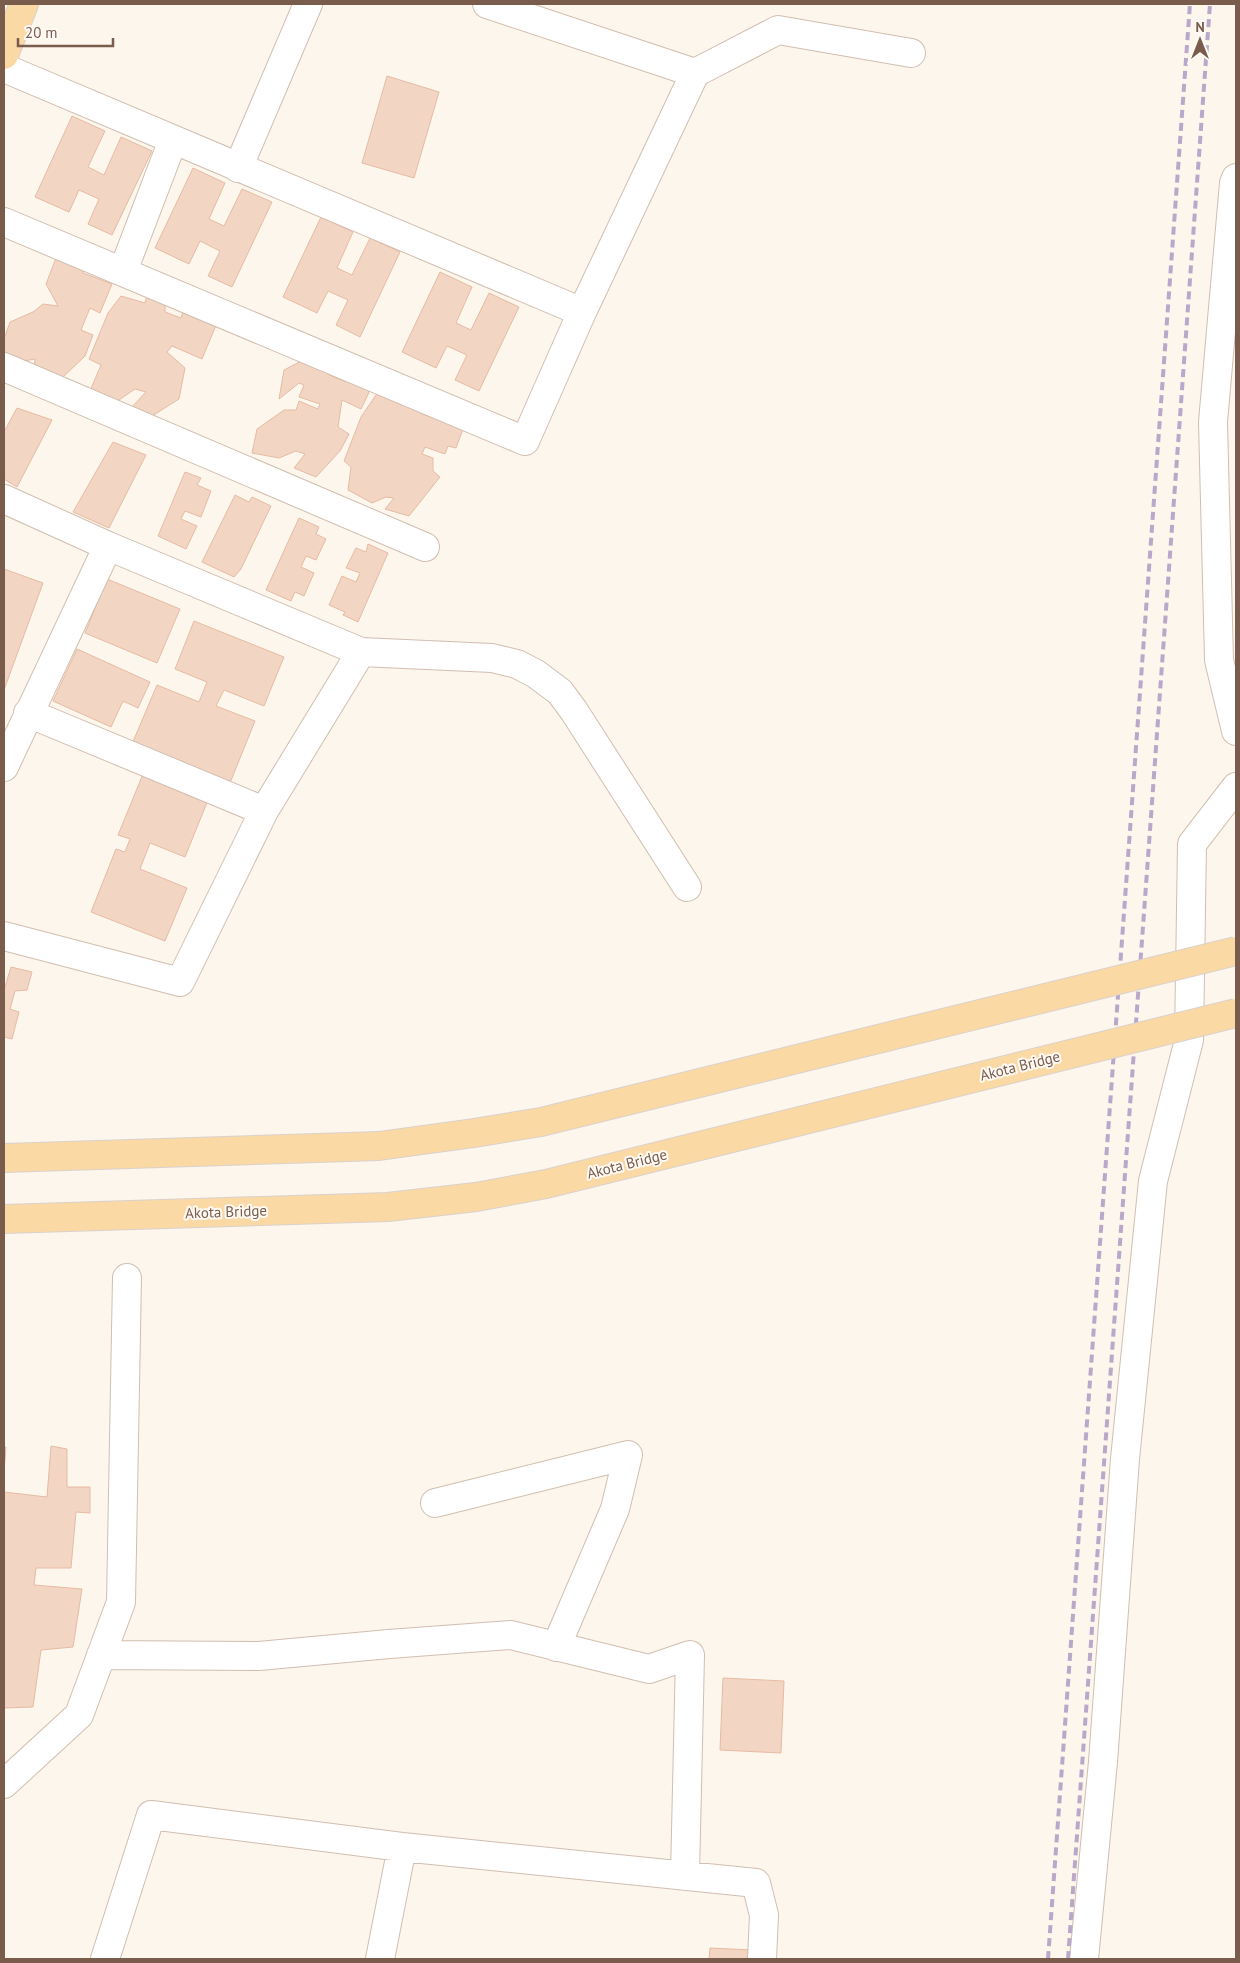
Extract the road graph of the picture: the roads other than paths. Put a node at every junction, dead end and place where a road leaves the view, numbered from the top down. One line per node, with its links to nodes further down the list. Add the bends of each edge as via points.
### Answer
1 (24, 4): 5 (main road)
2 (308, 4): 9 (street)
3 (487, 4): 7 (street)
4 (911, 53): 7 (street, via 778,30)
5 (4, 55)
6 (4, 68): 8 (street)
7 (695, 73): 13 (street)
8 (173, 140): 9 (street); 12 (street)
9 (238, 168): 13 (street)
10 (1236, 178): 20 (street, via 1213,422 1218,660)
11 (4, 222): 12 (street)
12 (123, 271): 13 (street, via 525,441)
13 (582, 312)
14 (4, 367): 17 (street)
15 (4, 499): 16 (street)
16 (108, 546): 18 (street); 19 (street)
17 (425, 547)
18 (361, 652): 23 (street); 24 (street, via 492,658 517,664 536,674 560,692 574,711)
19 (28, 714): 21 (street); 23 (street)
20 (1236, 731)
21 (7, 752)
22 (1236, 787): 40 (street, via 1192,844 1189,1040 1153,1182 1125,1459 1103,1762)
23 (264, 810): 25 (street, via 180,982)
24 (687, 887)
25 (4, 936)
26 (1236, 951): 28 (main road, bridge, via 550,1119 474,1133 379,1146)
27 (1236, 1013): 29 (main road, Akota Bridge, bridge, via 546,1184 476,1197 388,1207)
28 (4, 1158)
29 (4, 1219)
30 (127, 1278): 33 (street, via 121,1602)
31 (435, 1503): 32 (street, via 628,1455 614,1509)
32 (556, 1647): 33 (street, via 510,1635 259,1656); 36 (street, via 649,1669 690,1655)
33 (101, 1655): 34 (street, via 79,1715)
34 (4, 1784)
35 (402, 1847): 36 (street); 37 (street, via 151,1815); 38 (street)
36 (685, 1876): 39 (street, via 756,1883 764,1915)
37 (105, 1959)
38 (380, 1959)
39 (762, 1959)
40 (1084, 1959)

